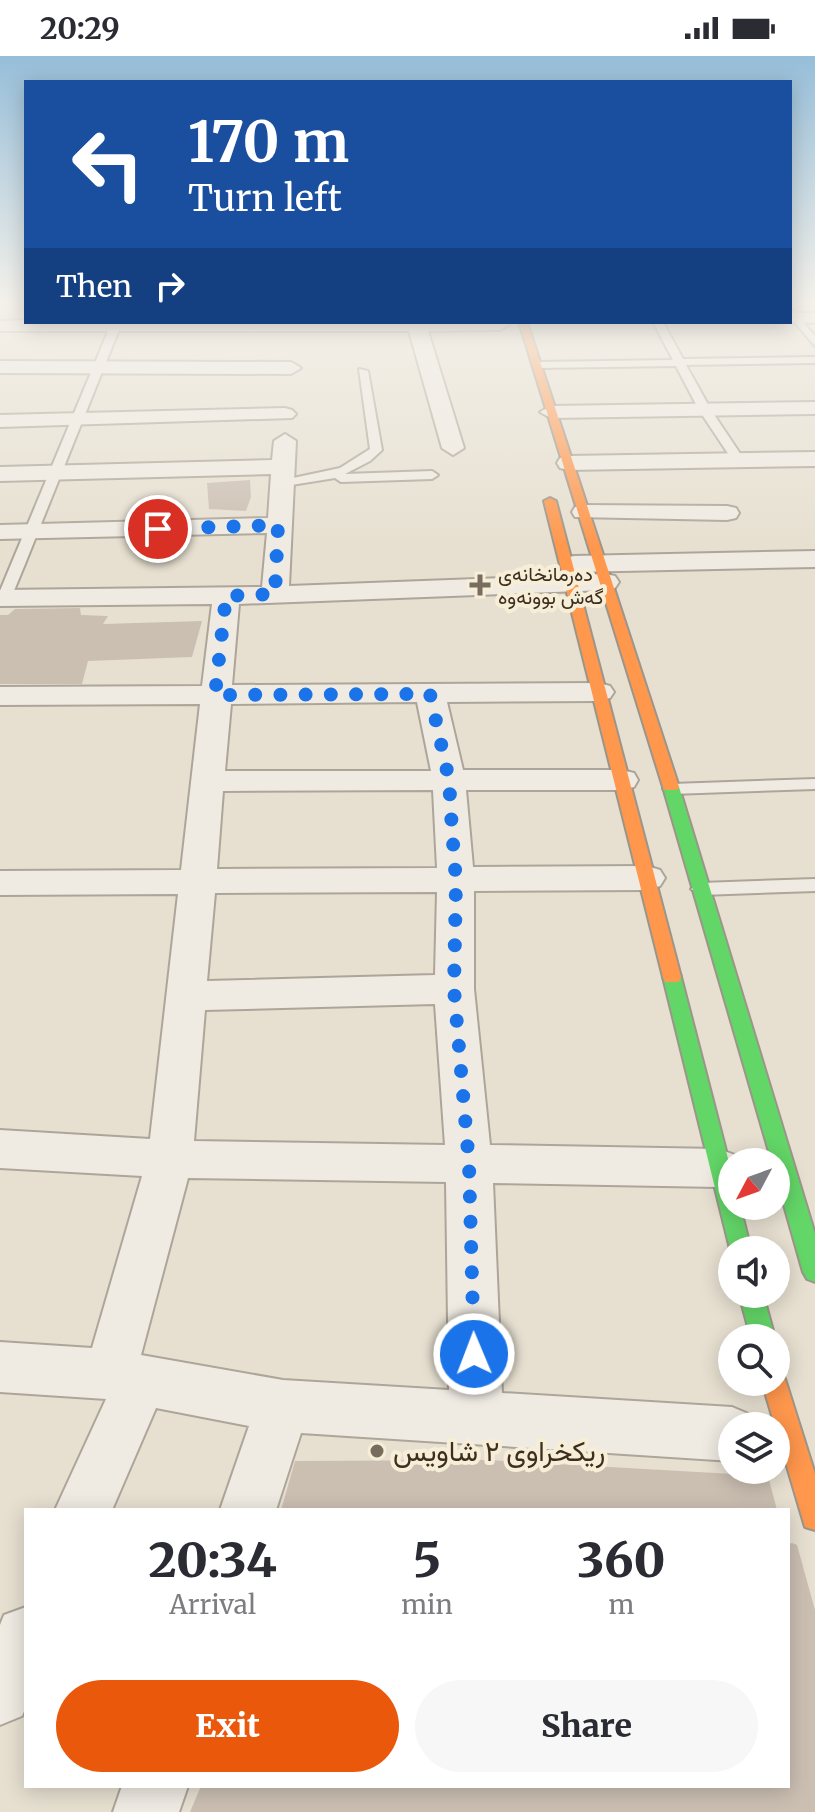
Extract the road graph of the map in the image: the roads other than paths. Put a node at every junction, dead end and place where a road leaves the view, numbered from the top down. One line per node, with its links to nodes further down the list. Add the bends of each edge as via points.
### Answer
1 (89, 384): 12 (lane)
2 (234, 384): 8 (street)
3 (289, 384): 8 (street)
4 (365, 384): 23 (lane, via 376,450 360,466)
5 (434, 384): 14 (street)
6 (543, 384): 11 (street)
7 (692, 384): 10 (lane)
8 (288, 391): 12 (street); 22 (street)
9 (815, 408): 10 (street)
10 (705, 410): 11 (street); 16 (lane)
11 (551, 412): 17 (street)
12 (75, 420): 13 (street); 19 (lane)
13 (0, 421)
14 (453, 448)
15 (815, 459): 16 (street)
16 (739, 461): 18 (street)
17 (568, 463): 18 (street); 25 (street)
18 (702, 463): 26 (street)
19 (55, 473): 20 (street); 22 (street); 28 (lane)
20 (0, 474)
21 (432, 475): 23 (lane)
22 (284, 476): 23 (lane); 27 (street)
23 (318, 479)
24 (547, 489): 33 (street)
25 (584, 512): 26 (street); 32 (street)
26 (727, 513): 31 (street)
27 (278, 525): 28 (street); 34 (street)
28 (34, 531): 29 (street); 36 (lane)
29 (0, 532)
30 (815, 559): 31 (street)
31 (749, 560): 32 (street)
32 (603, 573): 33 (street); 45 (street)
33 (570, 574): 34 (street); 37 (street)
34 (275, 594): 35 (street)
35 (226, 596): 36 (street); 39 (street)
36 (1, 601)
37 (599, 692): 38 (street); 42 (street)
38 (430, 694): 39 (street); 41 (street)
39 (215, 695): 40 (street); 43 (street)
40 (0, 696)
41 (449, 780): 42 (street); 43 (street); 48 (street)
42 (622, 780): 46 (street)
43 (209, 781): 47 (street)
44 (815, 784): 45 (lane)
45 (672, 789): 51 (street)
46 (647, 878): 48 (street); 57 (street)
47 (196, 880): 48 (street); 49 (street); 53 (street)
48 (456, 881): 52 (street)
49 (0, 883)
50 (815, 885): 51 (lane)
51 (701, 889): 59 (street)
52 (454, 989): 53 (street); 56 (street)
53 (185, 996): 55 (street)
54 (0, 1149): 55 (street)
55 (170, 1159): 56 (street); 61 (street)
56 (469, 1164): 58 (street); 63 (street)
57 (718, 1164)
58 (718, 1168)
59 (815, 1272)
60 (0, 1367): 61 (street)
61 (126, 1377): 62 (street); 66 (street)
62 (283, 1406): 63 (street); 67 (street)
63 (476, 1417): 64 (street)
64 (718, 1433)
65 (790, 1457): 68 (street)
66 (84, 1508)
67 (249, 1508)
68 (815, 1517)
69 (24, 1641): 70 (street)
70 (0, 1694)
71 (154, 1788): 72 (street)
72 (146, 1812)

